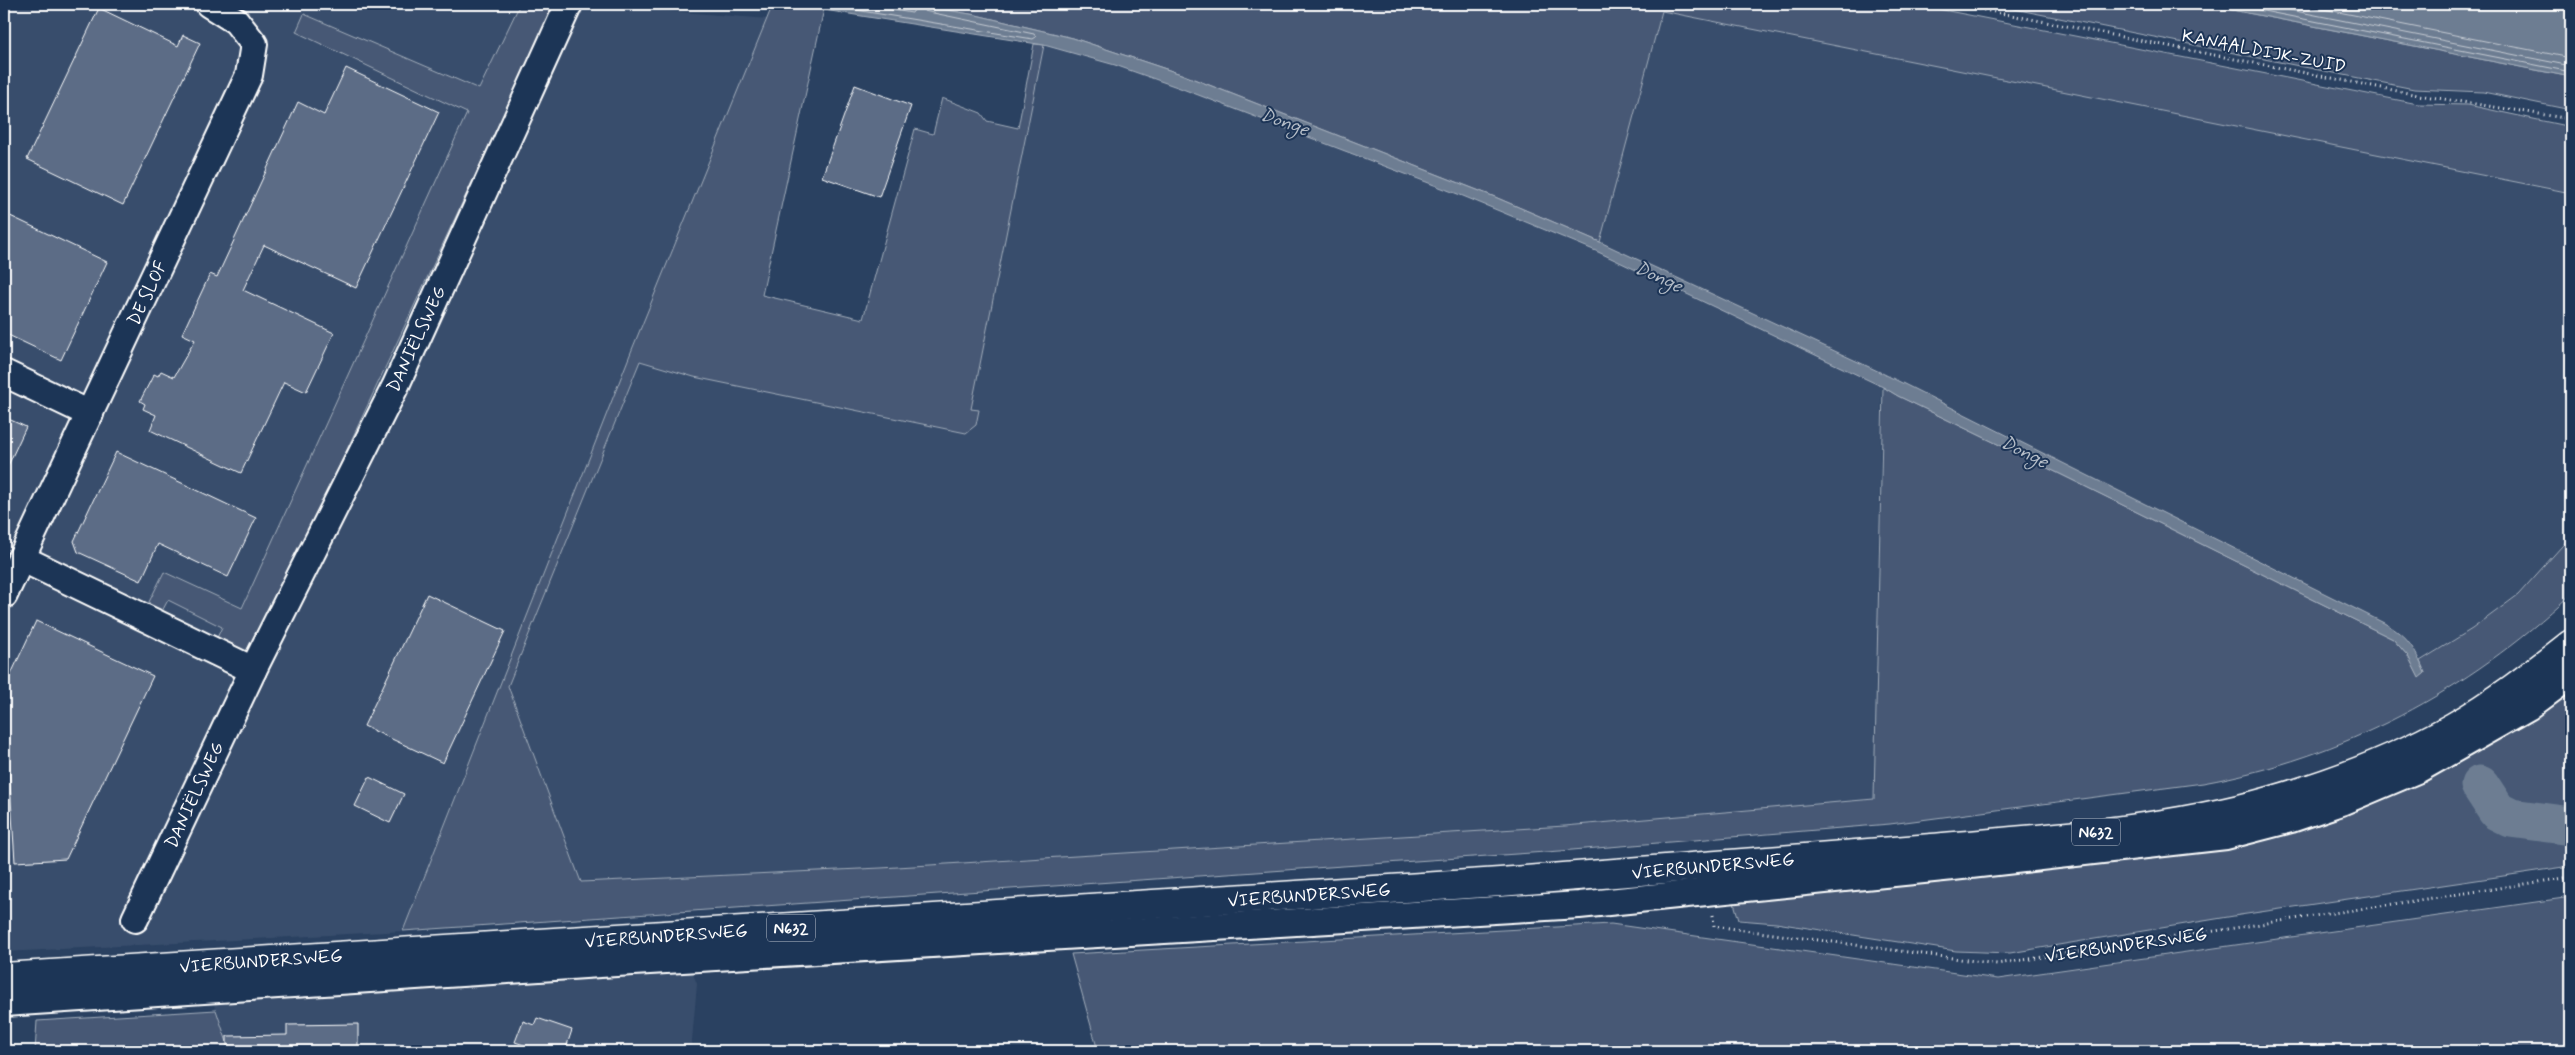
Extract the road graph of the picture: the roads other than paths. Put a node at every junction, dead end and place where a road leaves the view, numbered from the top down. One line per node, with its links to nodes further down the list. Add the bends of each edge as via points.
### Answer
1 (209, 4): 4 (street, DE SLOF, via 236,21 254,44 249,75)
2 (569, 4): 8 (street, DANIËLSWEG, via 396,385)
3 (4, 373): 4 (street)
4 (90, 414): 5 (street, DE SLOF)
5 (21, 558): 6 (street, DE SLOF); 8 (street)
6 (4, 595)
7 (2571, 644): 11 (main road, VIERBUNDERSWEG / N632, via 2522,682 2453,726 2324,785 2265,803 2215,814 2069,836)
8 (253, 670): 14 (street, DANIËLSWEG)
9 (2571, 675): 11 (street, VIERBUNDERSWEG, via 2528,707 2419,769 2341,802 2226,836)
10 (1578, 876): 11 (main road, VIERBUNDERSWEG / N632); 12 (main road, VIERBUNDERSWEG / N632); 13 (street)
11 (1709, 879): 13 (street, VIERBUNDERSWEG)
12 (1292, 896): 15 (street); 16 (main road, VIERBUNDERSWEG / N632)
13 (1580, 905): 15 (street, VIERBUNDERSWEG)
14 (134, 919)
15 (1294, 924): 16 (street, VIERBUNDERSWEG)
16 (999, 928): 17 (main road, VIERBUNDERSWEG / N632)
17 (228, 975): 18 (main road, VIERBUNDERSWEG / N632); 19 (street, VIERBUNDERSWEG)
18 (4, 977)
19 (4, 1003)

